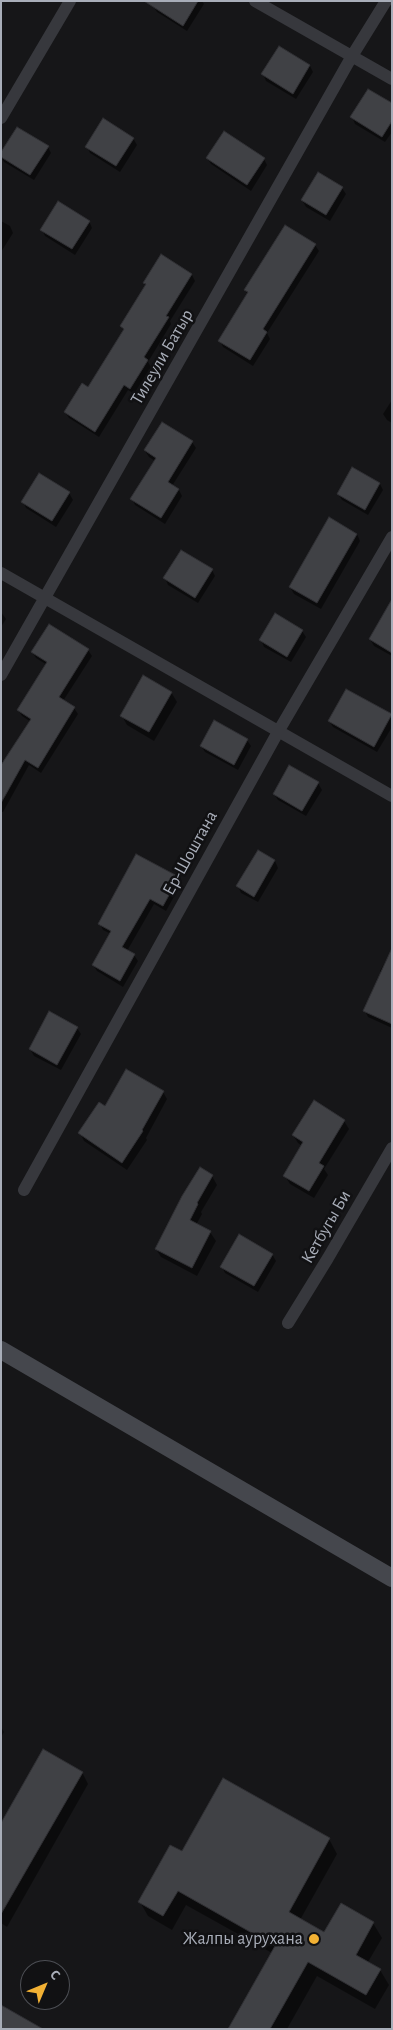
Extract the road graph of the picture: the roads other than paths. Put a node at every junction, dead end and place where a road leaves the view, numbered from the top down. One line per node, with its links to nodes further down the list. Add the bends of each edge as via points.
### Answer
1 (70, 1): 6 (street)
2 (255, 1): 4 (street)
3 (386, 1): 4 (street, Тилеули Батыр)
4 (352, 56): 5 (street); 9 (street, Тилеули Батыр)
5 (392, 79)
6 (1, 118)
7 (392, 537): 11 (street, Ер-Шоштана)
8 (1, 574): 9 (street)
9 (45, 598): 10 (street, Тилеули Батыр); 11 (street)
10 (1, 675)
11 (278, 732): 12 (street); 14 (street, Ер-Шоштана)
12 (392, 796)
13 (392, 1148): 15 (street, Кетбугы Би)
14 (24, 1190)
15 (288, 1323)
16 (1, 1350): 17 (main road)
17 (392, 1578)

